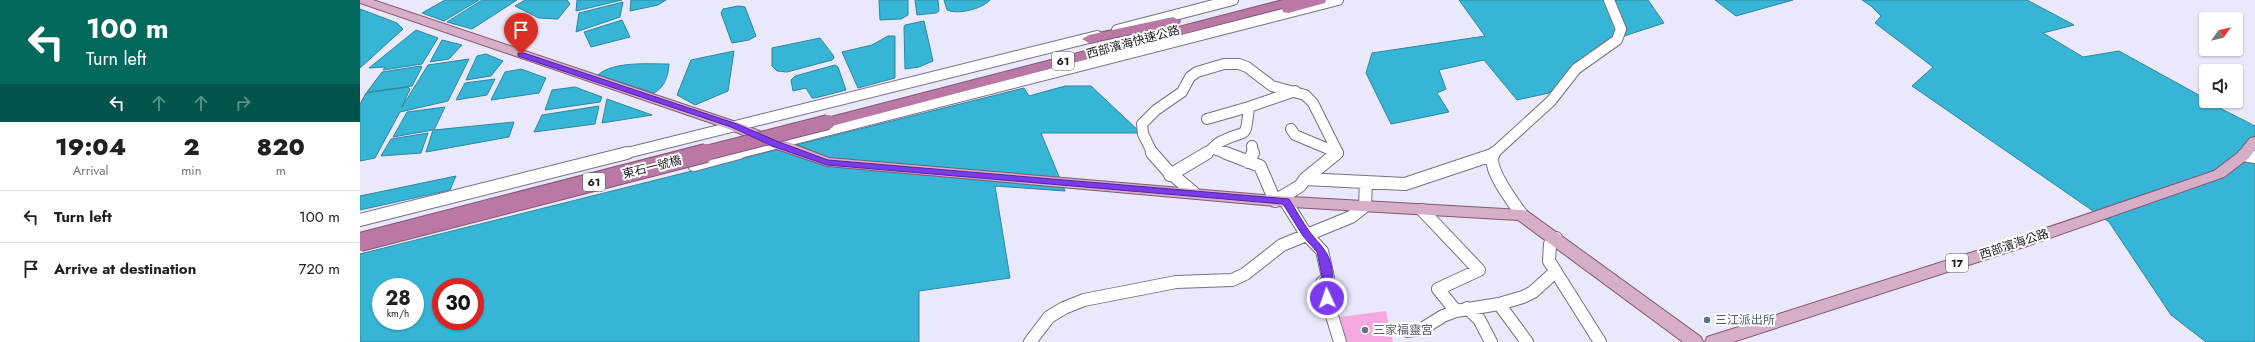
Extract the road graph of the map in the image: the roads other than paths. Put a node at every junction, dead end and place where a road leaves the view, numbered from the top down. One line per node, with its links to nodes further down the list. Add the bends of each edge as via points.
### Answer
1 (362, 0): 15 (main road)
2 (1233, 0): 9 (street, via 1154,19)
3 (1258, 0): 9 (highway)
4 (1274, 0): 13 (highway, 西部濱海快速公路 / 61)
5 (1298, 0): 13 (highway, 西部濱海快速公路 / 61)
6 (1320, 0): 10 (highway)
7 (1338, 0): 10 (street, via 1114,59)
8 (1609, 0): 22 (street, via 1621,29 1617,40 1576,69 1551,101)
9 (1089, 39): 15 (street)
10 (1031, 78): 18 (street)
11 (1295, 91): 12 (street); 21 (street, via 1305,95 1313,103); 25 (street, via 1272,86 1247,66 1239,64 1216,65 1197,72 1190,77 1182,92 1156,110 1142,124 1144,136 1161,166)
12 (1249, 107): 14 (street); 20 (street, via 1246,131 1220,141)
13 (828, 118): 34 (highway, 東石一號橋 / 61); 37 (highway, 東石一號橋 / 61, bridge)
14 (1207, 119)
15 (734, 126): 18 (main road); 33 (street)
16 (1291, 130): 21 (street)
17 (2255, 141): 23 (main road, 西部濱海公路 / 17)
18 (776, 144): 28 (main road, via 827,162); 38 (street)
19 (1252, 146): 24 (street, via 1253,157)
20 (1214, 149): 24 (street); 25 (street)
21 (1338, 153): 26 (street)
22 (1492, 155): 27 (street, via 1405,184); 32 (street, via 1497,175)
23 (2250, 156): 49 (main road, 西部濱海公路 / 17, via 2219,174 2202,180 2022,242)
24 (1248, 162): 29 (street, via 1260,166)
25 (1170, 174): 28 (street)
26 (1305, 179): 27 (street); 29 (street)
27 (1366, 182): 30 (street)
28 (1193, 192): 29 (main road)
29 (1280, 201): 30 (main road); 35 (street)
30 (1365, 206): 31 (main road); 35 (street, via 1351,217)
31 (1422, 210): 32 (main road); 41 (street, via 1479,270 1438,289)
32 (1522, 215): 36 (main road)
33 (360, 220)
34 (360, 234)
35 (1306, 234): 43 (street, via 1282,245 1245,274 1232,280 1176,282 1084,300 1049,317); 44 (street, via 1322,251 1328,277 1322,283 1335,318)
36 (1556, 238): 39 (street, via 1550,244 1549,261); 48 (main road)
37 (360, 242)
38 (360, 250)
39 (1555, 272): 40 (street, via 1533,292); 47 (street)
40 (1499, 304): 41 (street); 46 (street)
41 (1461, 310): 42 (street, via 1443,316 1422,330); 45 (street, via 1479,319)
42 (1407, 331)
43 (1030, 342)
44 (1340, 342)
45 (1491, 342)
46 (1527, 342)
47 (1600, 342)
48 (1694, 342)
49 (1713, 342)

